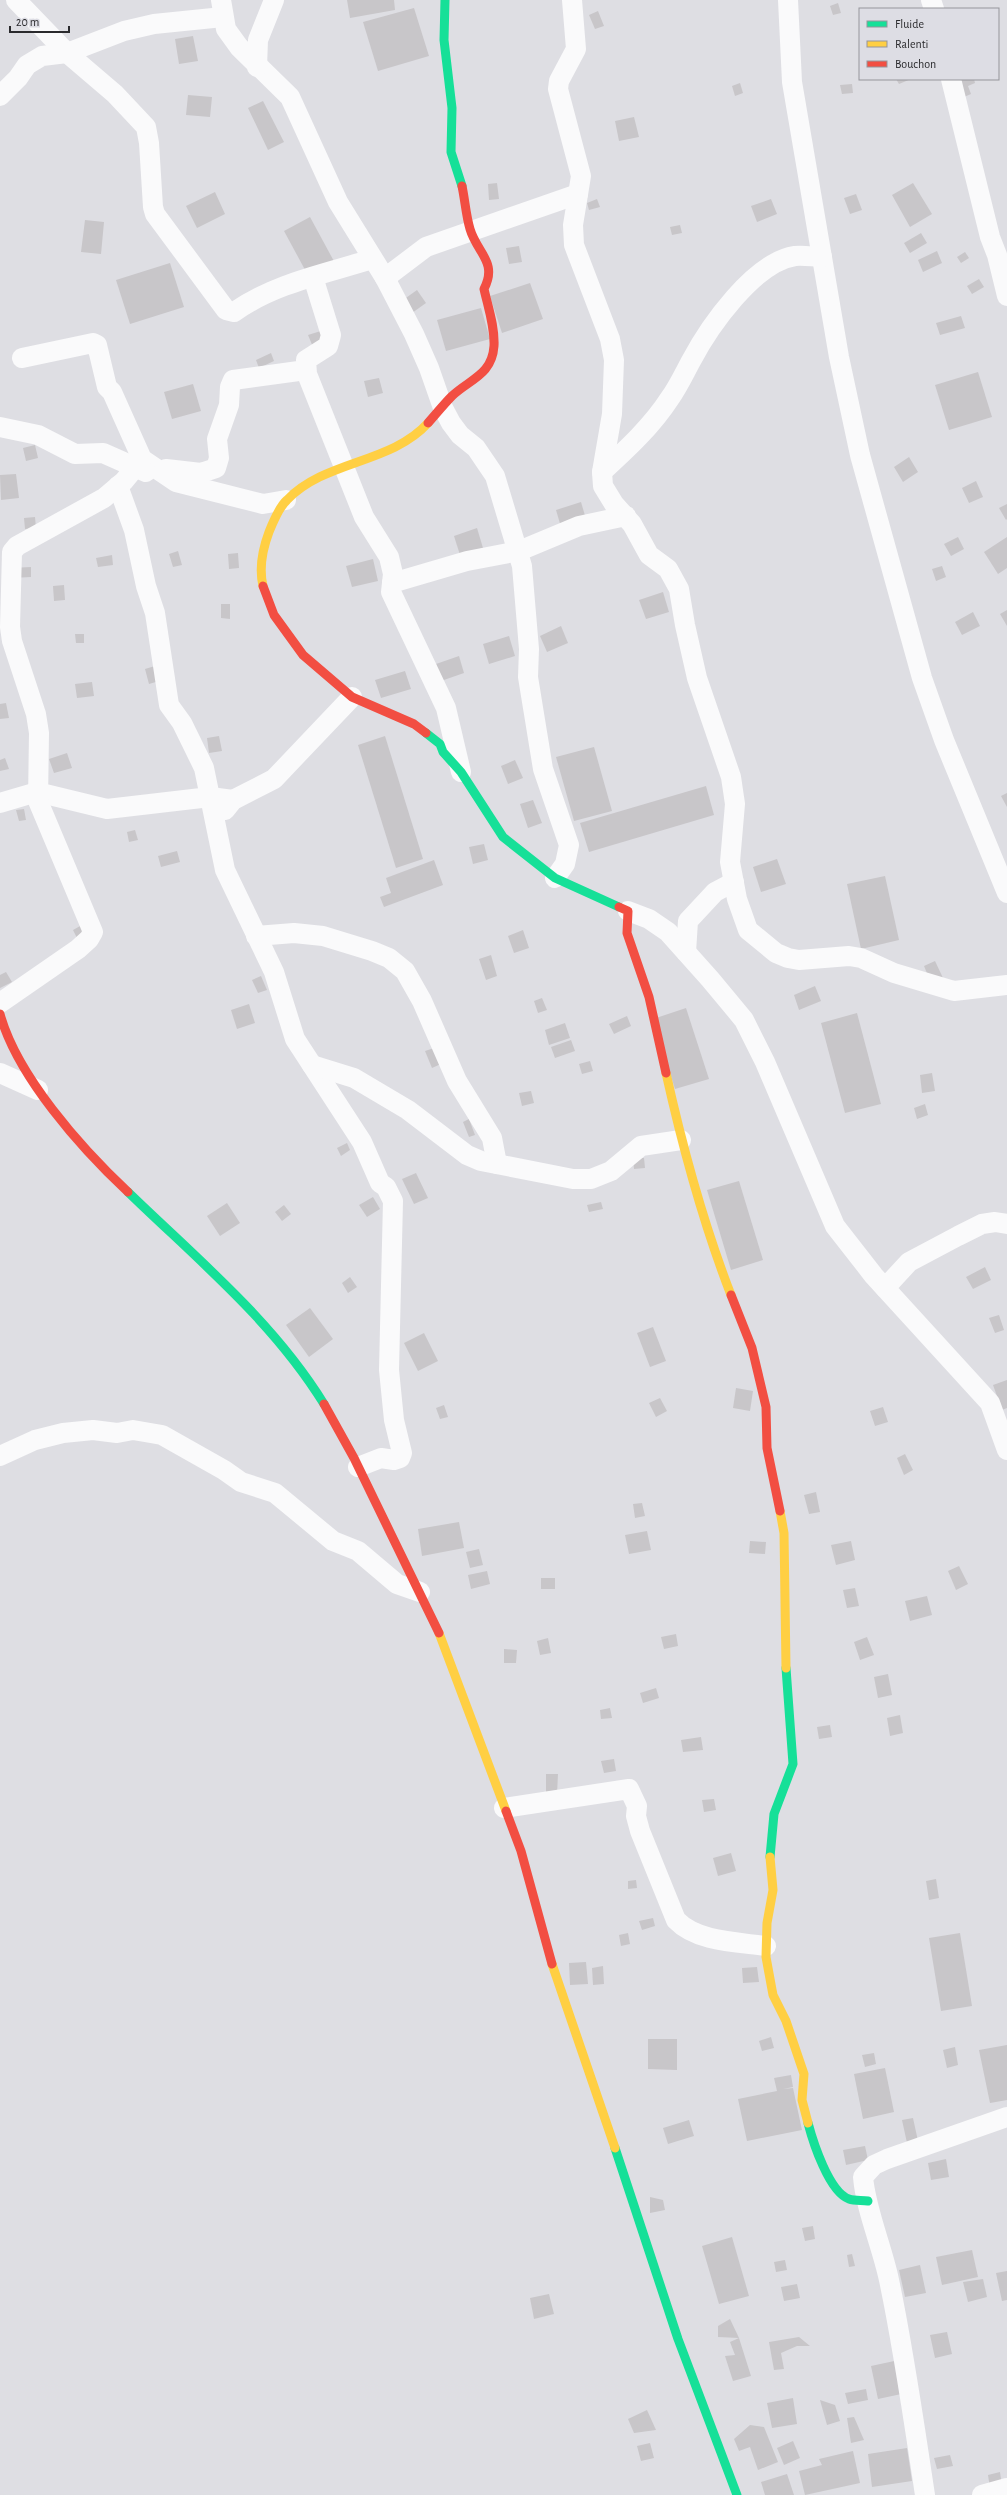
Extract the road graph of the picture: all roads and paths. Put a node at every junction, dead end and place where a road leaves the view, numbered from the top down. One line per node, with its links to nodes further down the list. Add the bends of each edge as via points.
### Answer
1 (16, 0): 8 (street)
2 (274, 0): 9 (street, via 258,40)
3 (445, 0): 13 (street, via 444,40 452,108 451,152 461,180)
4 (572, 0): 12 (street, via 576,49 559,81 558,89 579,169)
5 (775, 0): 7 (street)
6 (222, 8): 8 (street, via 132,29); 9 (street, via 226,28)
7 (789, 10): 14 (street, via 792,82)
8 (66, 53): 11 (street, via 55,53 34,59); 16 (street, via 115,94 146,127 150,143 150,172 155,214 226,310 234,312 275,288)
9 (257, 67): 15 (street, via 290,97 338,202)
10 (951, 80): 18 (street)
11 (0, 96)
12 (578, 194): 13 (street); 25 (street, via 573,226 574,245 610,339 614,360 612,414)
13 (470, 230): 17 (street, via 426,247); 21 (street, via 488,263 490,278 484,289 494,347 491,359 482,374 453,395)
14 (822, 257): 25 (street, via 795,256 780,261 744,288 704,340 670,399 649,426); 42 (street, via 860,455 922,678 947,747)
15 (372, 259): 16 (street); 17 (street)
16 (313, 277): 20 (street, via 331,335 328,346 306,360)
17 (385, 278): 21 (street, via 414,334)
18 (1007, 296)
19 (22, 358): 23 (street, via 93,343 97,345 107,387 112,392)
20 (306, 370): 23 (street, via 233,380 229,405 217,439 219,458 216,468 201,472 170,470); 24 (street, via 312,392)
21 (443, 408): 24 (street, via 418,434 403,444); 31 (street, via 460,435 476,448 495,476)
22 (0, 427): 23 (street, via 38,435 75,454 103,453)
23 (138, 462): 26 (street); 28 (street, via 155,477)
24 (343, 467): 27 (street, via 306,484); 32 (street, via 364,517 390,557 393,566)
25 (602, 472): 29 (street, via 603,486 608,496)
26 (118, 486): 35 (street, via 104,498 17,546 12,552 10,627 12,641 36,714 39,733); 36 (street, via 134,530 146,586 155,613 170,705 182,723 204,768)
27 (286, 500): 28 (street); 30 (street)
28 (263, 504): 30 (street)
29 (626, 516): 31 (street, via 579,526); 41 (street, via 649,555 668,570 680,589 697,678 731,777 736,804 730,862)
30 (272, 525): 33 (street, via 264,546 262,581 271,609 303,655)
31 (519, 551): 32 (street, via 467,561); 40 (street, via 524,583 530,696 535,712 543,769 569,845 565,864)
32 (392, 583): 34 (street, via 393,598 446,708)
33 (352, 697): 34 (street, via 414,724 440,744 443,752); 37 (street, via 274,779)
34 (461, 772): 40 (street, via 503,837)
35 (37, 792): 36 (street, via 107,809); 38 (street); 47 (street, via 43,814 93,932 78,948)
36 (210, 797): 37 (street); 39 (street)
37 (233, 800): 39 (street)
38 (0, 804)
39 (215, 822): 44 (street, via 225,870)
40 (555, 878): 43 (street)
41 (734, 882): 45 (street, via 715,892 688,921); 46 (street, via 748,930 776,953 788,958 861,958 894,973 954,991)
42 (1007, 893)
43 (628, 911): 45 (street, via 649,919 668,932); 52 (street, via 627,933 648,997)
44 (256, 936): 49 (street, via 274,972 295,1039); 53 (street, via 294,933 323,936 389,958 405,971 422,1001 457,1081 492,1138)
45 (686, 952): 55 (street, via 744,1020 765,1062 835,1226)
46 (1007, 985)
47 (0, 1002)
48 (0, 1014): 51 (street, via 7,1037)
49 (312, 1065): 53 (street, via 354,1078 408,1110 467,1155); 58 (street, via 362,1142 380,1183 386,1187 393,1201 389,1370 394,1420 402,1454 394,1460 381,1458)
50 (0, 1073): 51 (street)
51 (38, 1090): 58 (street, via 92,1157 196,1256 294,1359 334,1418)
52 (681, 1140): 53 (street, via 641,1146 612,1171 591,1178 573,1179); 61 (street, via 709,1239 752,1348 766,1407 767,1448 784,1533 786,1691 793,1764 774,1814 769,1851 774,1885 767,1922)
53 (497, 1164)
54 (1007, 1224): 55 (street, via 982,1224 958,1236 909,1262)
55 (885, 1288): 56 (street, via 990,1403 998,1419)
56 (1007, 1450)
57 (0, 1456): 59 (street, via 35,1440 63,1433 92,1430 117,1433 133,1430 162,1435 224,1470 238,1481 275,1494 329,1538 358,1551 397,1584)
58 (358, 1467): 59 (street)
59 (420, 1592): 60 (street, via 445,1648)
60 (504, 1808): 61 (street, via 629,1789 637,1806 636,1816 640,1831 676,1920 686,1930 718,1939); 65 (street, via 521,1852 559,1988 608,2123 632,2204 678,2339)
61 (766, 1946): 63 (street, via 770,1987 786,2021 804,2074 803,2108 822,2165 830,2181 848,2199)
62 (1007, 2117): 63 (street, via 874,2165 863,2177)
63 (868, 2200): 66 (street, via 884,2256 903,2345)
64 (1007, 2488): 67 (street)
65 (737, 2495)
66 (924, 2495)
67 (982, 2495)

